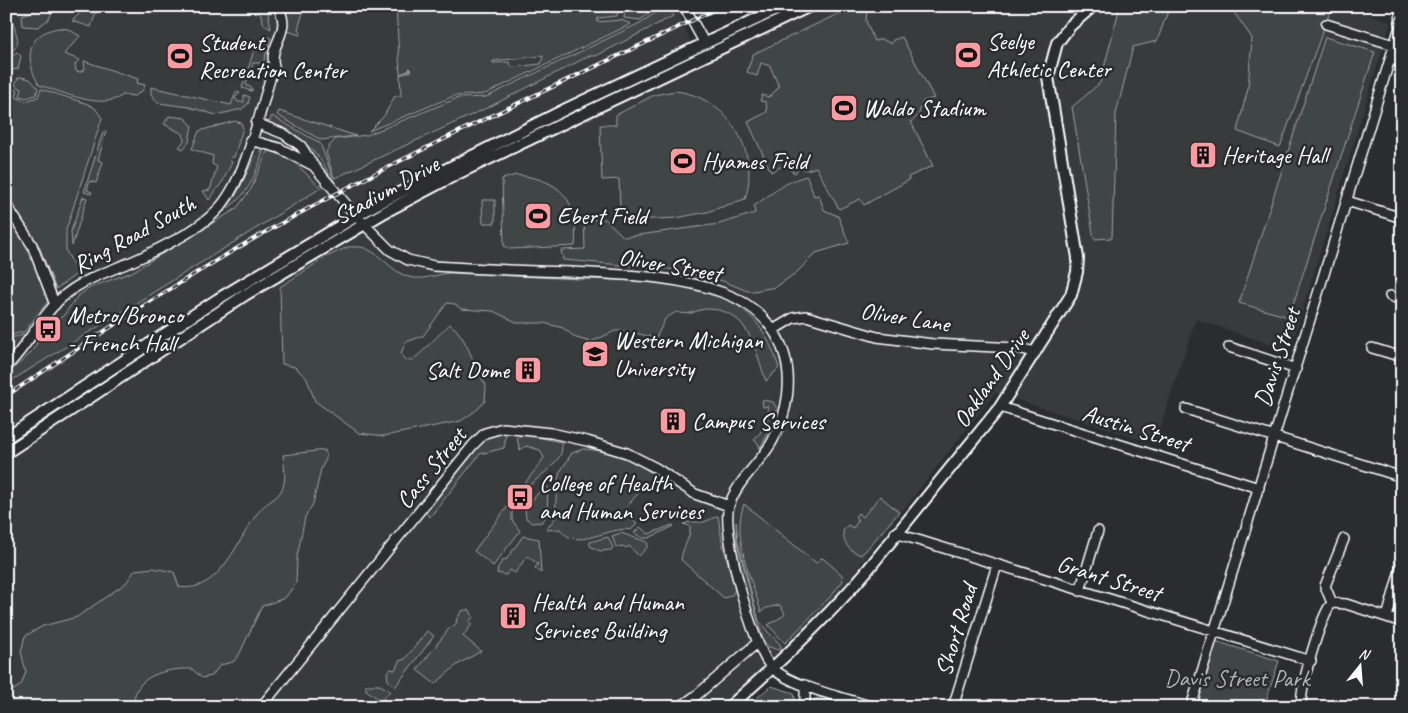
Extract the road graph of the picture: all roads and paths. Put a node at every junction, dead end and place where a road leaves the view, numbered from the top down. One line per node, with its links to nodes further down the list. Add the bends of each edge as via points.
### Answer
1 (276, 6): 12 (street, Ring Road South, via 282,16 283,31)
2 (684, 6): 8 (street)
3 (784, 6): 8 (main road, Stadium Drive)
4 (810, 6): 19 (main road, Stadium Drive, via 457,174)
5 (1093, 6): 26 (main road, Oakland Drive, via 1064,32 1057,43 1049,71 1078,264 1071,295)
6 (1402, 20): 9 (street, Davis Street)
7 (1326, 24): 9 (street)
8 (705, 44): 17 (main road, Stadium Drive, via 530,127)
9 (1394, 45): 10 (street, Davis Street)
10 (1390, 58): 11 (street); 15 (street, Davis Street)
11 (1402, 62)
12 (256, 123): 13 (street, Ring Road South); 14 (street, Oliver Street, via 293,139)
13 (250, 140): 14 (street, Oliver Street, via 279,148); 22 (street, Ring Road South, via 239,176 213,214 180,237 85,281)
14 (312, 165): 17 (street, Oliver Street)
15 (1347, 201): 18 (street); 29 (street, Davis Street)
16 (6, 204): 22 (street, via 32,245)
17 (356, 216): 19 (street, Oliver Street); 33 (main road, Stadium Drive, via 218,299)
18 (1402, 218)
19 (364, 225): 23 (street, Oliver Street, via 390,250 420,265 608,274 679,282 735,298 767,320); 34 (main road, Stadium Drive, via 245,295)
20 (1390, 296): 21 (street)
21 (1402, 300)
22 (55, 305): 28 (street, Ring Road South, via 22,351)
23 (773, 330): 26 (street, Oliver Lane, via 793,318 806,316 877,337); 37 (street, Oliver Street, via 784,351 788,368 785,411 772,442 738,488)
24 (1229, 347): 29 (street)
25 (1372, 348): 27 (street)
26 (1036, 352): 30 (main road, Oakland Drive)
27 (1402, 356)
28 (6, 367)
29 (1296, 369): 32 (street, Davis Street)
30 (1000, 407): 36 (street, Austin Street); 39 (main road, Oakland Drive)
31 (1186, 408): 32 (street)
32 (1273, 437): 35 (street); 36 (street, Davis Street)
33 (6, 438)
34 (6, 453)
35 (1402, 477)
36 (1259, 488): 47 (street, Davis Street)
37 (729, 506): 48 (street, Oliver Street, via 729,542); 52 (street, Cass Street, via 695,494 649,464 609,446 550,433 503,428 490,431 473,445)
38 (1098, 531): 43 (street)
39 (895, 533): 42 (street, Grant Street); 50 (main road, Oakland Drive, via 842,600)
40 (1344, 539): 44 (street, via 1326,586)
41 (1402, 563): 45 (street)
42 (997, 565): 43 (street, Grant Street); 57 (street, Short Road)
43 (1080, 591): 47 (street, Grant Street)
44 (1332, 603): 45 (street, via 1346,604); 49 (street, via 1326,612)
45 (1386, 617): 46 (street)
46 (1402, 622)
47 (1215, 631): 49 (street, Grant Street); 58 (street, Davis Street)
48 (757, 643): 50 (street, Oliver Street); 53 (street)
49 (1311, 661): 59 (street, via 1302,692)
50 (773, 668): 51 (street); 54 (main road, Oakland Drive)
51 (805, 685): 55 (street); 56 (street)
52 (261, 707)
53 (680, 707)
54 (729, 707)
55 (805, 707)
56 (873, 707)
57 (953, 707)
58 (1191, 707)
59 (1302, 707)

